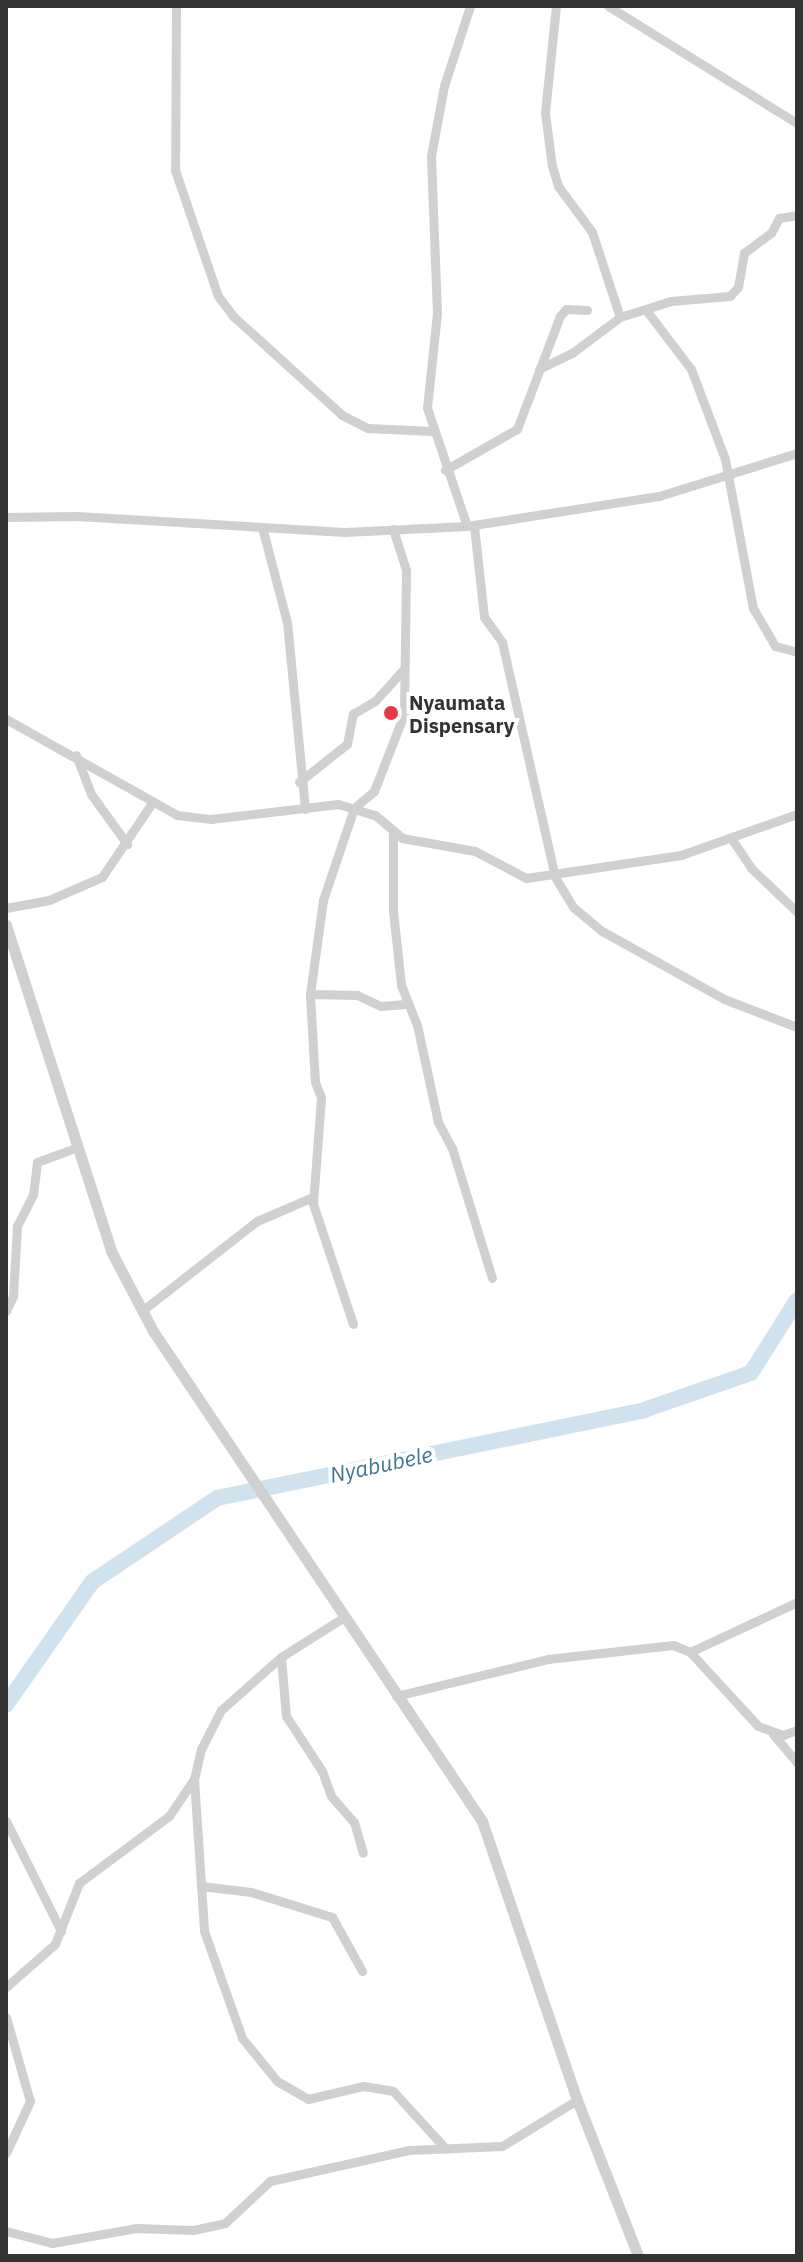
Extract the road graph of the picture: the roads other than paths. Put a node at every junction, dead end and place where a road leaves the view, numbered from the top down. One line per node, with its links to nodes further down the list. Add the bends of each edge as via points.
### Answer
1 (176, 6): 11 (street, via 175,170 218,296 234,317 342,415 368,428)
2 (470, 6): 11 (street, via 444,86 430,163 437,313 427,408)
3 (556, 6): 9 (street, via 545,113 552,166 558,186 592,232)
4 (608, 6): 5 (street)
5 (797, 123)
6 (797, 215): 8 (street, via 779,218 771,233 744,253 738,287 730,296 698,296)
7 (587, 310): 10 (street, via 566,309 560,316)
8 (646, 310): 9 (street); 14 (street, via 691,369)
9 (620, 317): 10 (street, via 572,353)
10 (539, 369): 13 (street, via 517,429)
11 (431, 431): 13 (street)
12 (797, 453): 14 (street)
13 (445, 470): 16 (street)
14 (730, 474): 16 (street, via 659,496); 19 (street, via 749,599 775,646)
15 (6, 517): 17 (street)
16 (470, 526): 18 (street); 31 (street, via 482,610 502,642)
17 (262, 527): 18 (street); 23 (street, via 287,622)
18 (393, 529): 20 (street, via 406,570)
19 (797, 652)
20 (403, 669): 23 (street, via 375,701 353,714 347,744); 25 (street, via 401,727 374,791)
21 (6, 719): 22 (street)
22 (76, 755): 24 (street); 30 (street, via 91,794)
23 (299, 782): 26 (street)
24 (152, 803): 26 (street, via 194,819); 30 (street)
25 (354, 808): 26 (street); 28 (street, via 375,815); 35 (street, via 323,900)
26 (305, 809)
27 (797, 814): 29 (street)
28 (393, 833): 31 (street, via 475,851 526,878); 36 (street, via 395,938)
29 (731, 838): 31 (street, via 643,863); 33 (street, via 751,868)
30 (127, 844): 32 (street, via 94,882 49,900)
31 (555, 877): 37 (street, via 573,907 594,927 751,1013)
32 (6, 908)
33 (797, 912)
34 (6, 925): 38 (street)
35 (310, 994): 36 (street, via 357,995 381,1006); 39 (street, via 315,1082 321,1097)
36 (405, 1004): 40 (street, via 417,1025 438,1122 452,1148)
37 (797, 1027)
38 (78, 1147): 41 (street, via 111,1251); 42 (street, via 37,1162 33,1195 17,1226 13,1296)
39 (313, 1197): 41 (street, via 257,1221); 43 (street, via 318,1230)
40 (492, 1278)
41 (143, 1310): 45 (street)
42 (6, 1311)
43 (353, 1324)
44 (797, 1602): 46 (street)
45 (341, 1619): 47 (street); 48 (street)
46 (690, 1652): 48 (street, via 652,1644 606,1649); 50 (street, via 737,1709)
47 (281, 1657): 52 (street, via 221,1710 201,1749); 54 (street, via 286,1716 322,1771 331,1796 354,1822)
48 (396, 1696): 60 (street, via 482,1821)
49 (797, 1730): 50 (street)
50 (773, 1734): 51 (street)
51 (797, 1763)
52 (194, 1779): 55 (street); 56 (street, via 169,1816 79,1883)
53 (6, 1821): 56 (street)
54 (363, 1853)
55 (201, 1886): 57 (street, via 251,1892 332,1917); 61 (street, via 204,1931 236,2027 277,2081 308,2099 363,2086 393,2091)
56 (61, 1931): 58 (street, via 55,1944)
57 (362, 1971)
58 (6, 1987)
59 (6, 2017): 62 (street, via 30,2101)
60 (577, 2100): 61 (street, via 502,2146); 64 (street)
61 (445, 2148): 63 (street, via 409,2150 270,2181 225,2223 193,2230 136,2228 52,2243)
62 (6, 2153)
63 (6, 2231)
64 (638, 2256)

